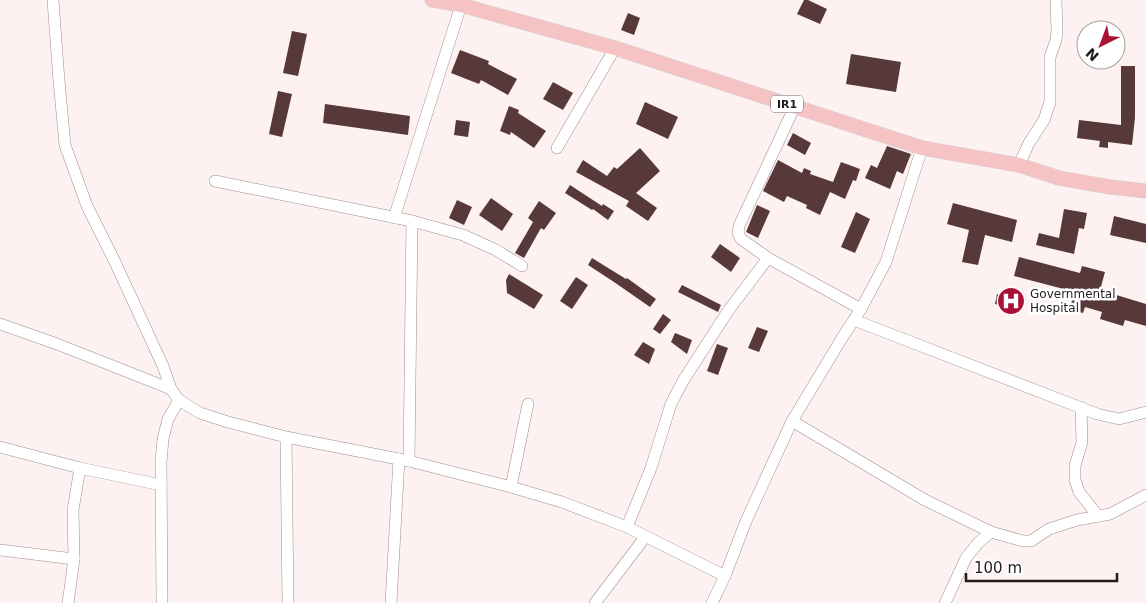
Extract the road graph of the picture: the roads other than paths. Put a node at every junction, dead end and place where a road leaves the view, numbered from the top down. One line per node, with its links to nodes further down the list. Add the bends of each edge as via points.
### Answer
1 (53, 0): 19 (street, via 66,145 86,206 114,260)
2 (432, 0): 4 (main road, IR1)
3 (1056, 0): 9 (street, via 1057,31 1050,57 1050,102 1044,120)
4 (461, 5): 5 (main road, IR1); 12 (street)
5 (616, 48): 6 (main road, IR1); 7 (street)
6 (795, 106): 8 (main road, IR1); 14 (street, via 739,226 741,239)
7 (557, 148)
8 (922, 148): 9 (main road, IR1); 16 (street, via 886,262)
9 (1019, 165): 11 (main road, IR1, via 1059,178)
10 (215, 180): 12 (street)
11 (1146, 191)
12 (394, 218): 13 (street)
13 (412, 221): 15 (street, via 463,235); 27 (street)
14 (768, 258): 16 (street); 33 (street, via 682,381)
15 (522, 266)
16 (861, 309): 17 (street)
17 (854, 320): 22 (street); 24 (street)
18 (0, 324): 19 (street)
19 (171, 389): 20 (street)
20 (179, 400): 25 (street, via 200,413); 29 (street, via 168,419 163,439)
21 (528, 404): 30 (street)
22 (1081, 407): 23 (street, via 1119,419); 32 (street, via 1082,442 1074,480)
23 (1146, 412)
24 (792, 421): 34 (street, via 925,500); 38 (street, via 746,521)
25 (286, 437): 27 (street); 41 (street)
26 (0, 447): 28 (street)
27 (404, 460): 30 (street); 42 (street)
28 (80, 468): 29 (street); 37 (street, via 73,510)
29 (161, 485): 40 (street)
30 (511, 487): 33 (street)
31 (1146, 495): 32 (street, via 1110,514)
32 (1098, 516): 34 (street, via 1049,529 1030,541)
33 (627, 526): 35 (street)
34 (991, 532): 45 (street, via 966,558)
35 (646, 536): 38 (street); 43 (street)
36 (0, 550): 37 (street)
37 (74, 559): 39 (street)
38 (725, 576): 44 (street)
39 (68, 603)
40 (162, 603)
41 (288, 603)
42 (391, 603)
43 (595, 603)
44 (712, 603)
45 (945, 603)

